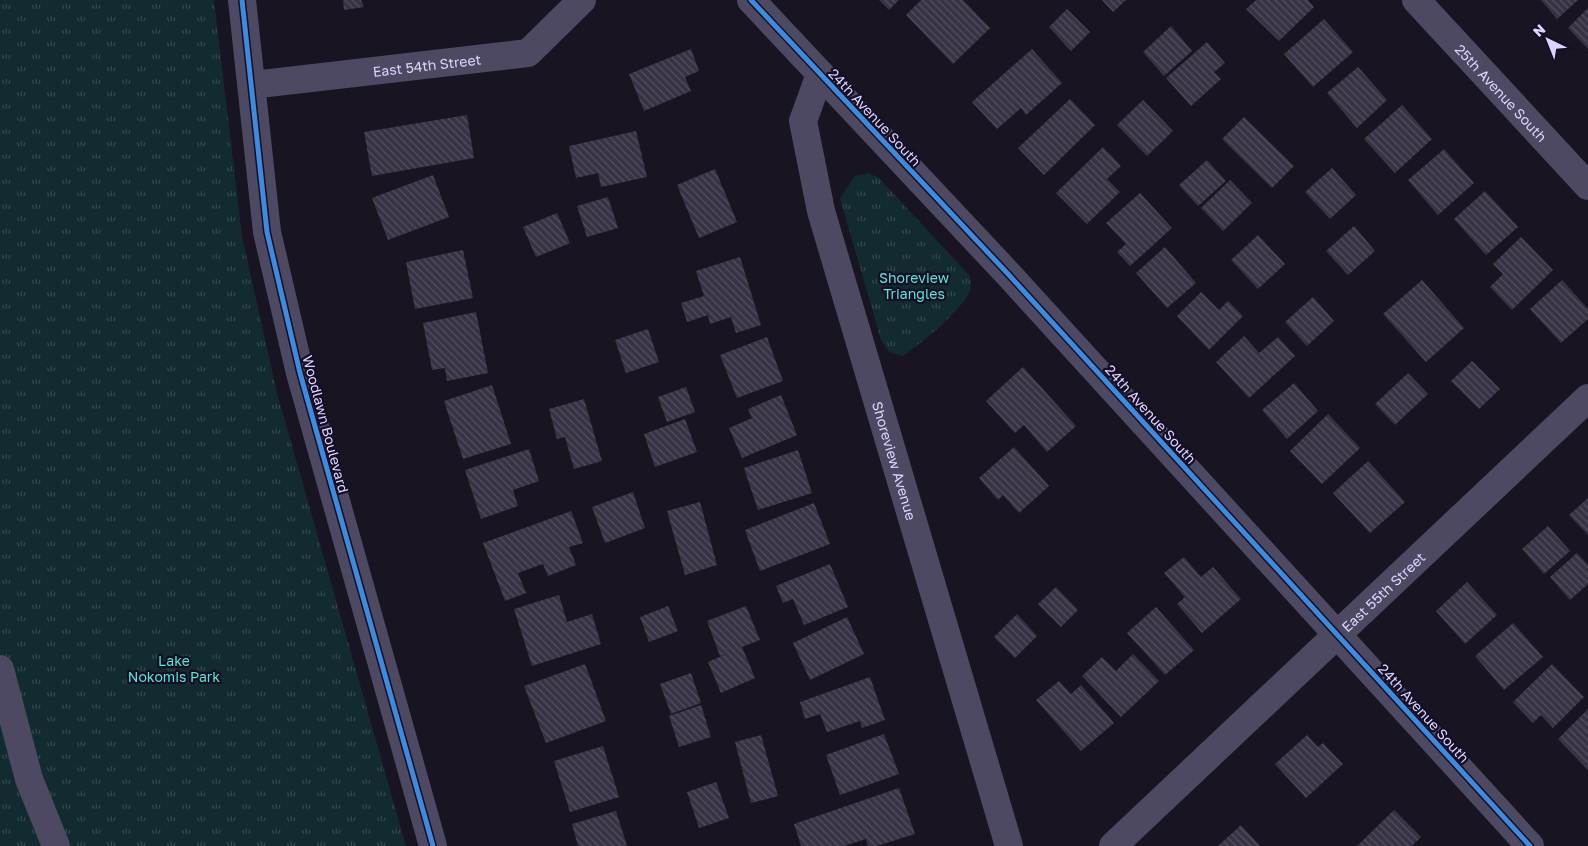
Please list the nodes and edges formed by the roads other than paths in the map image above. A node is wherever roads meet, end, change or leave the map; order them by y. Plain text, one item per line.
1 (242, 0) edge
2 (582, 0) edge
3 (751, 0) edge
4 (1416, 0) edge
5 (820, 74) junction
6 (252, 85) junction
7 (1588, 186) edge
8 (1588, 398) edge
9 (1337, 634) junction
10 (0, 669) edge
11 (56, 846) edge
12 (434, 846) edge
13 (1008, 846) edge
14 (1112, 846) edge
15 (1530, 846) edge

1 - 6 street, Woodlawn Boulevard
2 - 6 street, East 54th Street
3 - 5 street, 24th Avenue South
4 - 7 street, 25th Avenue South
5 - 9 street, 24th Avenue South
5 - 13 street, Shoreview Avenue
6 - 12 street, Woodlawn Boulevard
8 - 9 street, East 55th Street
9 - 14 street, East 55th Street
9 - 15 street, 24th Avenue South
10 - 11 street

